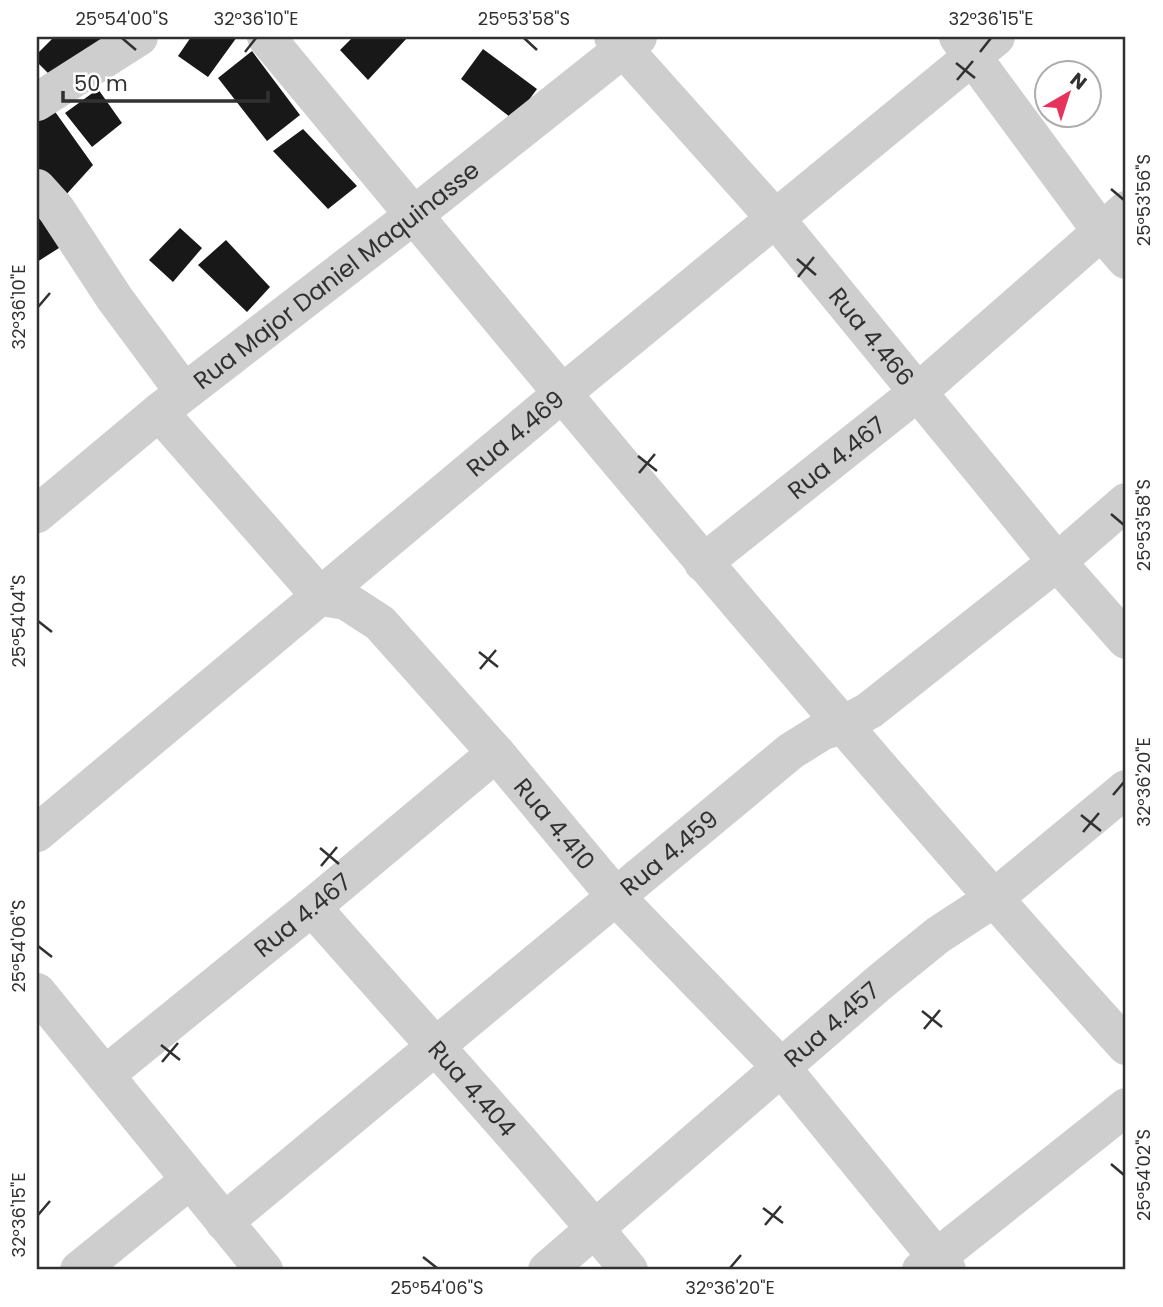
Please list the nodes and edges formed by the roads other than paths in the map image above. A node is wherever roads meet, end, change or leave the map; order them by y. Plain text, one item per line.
1 (139, 37) edge
2 (266, 37) edge
3 (625, 41) edge
4 (975, 43) edge
5 (37, 102) edge
6 (37, 188) edge
7 (414, 215) junction
8 (775, 218) junction
9 (1113, 220) edge
10 (1126, 260) edge
11 (918, 392) junction
12 (564, 393) junction
13 (171, 402) junction
14 (1126, 502) edge
15 (37, 514) edge
16 (1057, 562) junction
17 (703, 563) junction
18 (321, 597) junction
19 (1126, 640) edge
20 (843, 725) junction
21 (496, 753) junction
22 (1126, 789) edge
23 (37, 833) edge
24 (617, 898) junction
25 (993, 899) junction
26 (312, 907) junction
27 (37, 992) edge
28 (1126, 1046) edge
29 (435, 1047) junction
30 (781, 1068) junction
31 (105, 1075) junction
32 (1126, 1107) edge
33 (190, 1180) junction
34 (224, 1222) junction
35 (595, 1229) junction
36 (935, 1266) edge
37 (79, 1270) edge
38 (264, 1270) edge
39 (547, 1270) edge
40 (629, 1270) edge

1 - 5 street
2 - 7 street
3 - 7 street, Rua Major Daniel Maquinasse
3 - 8 street, Rua 4.466
4 - 8 street, Rua 4.469
4 - 9 street
6 - 13 street
7 - 12 street
7 - 13 street, Rua Major Daniel Maquinasse
8 - 11 street, Rua 4.466
8 - 12 street, Rua 4.469
9 - 10 street
9 - 11 street, Rua 4.467
11 - 16 street, Rua 4.466
11 - 17 street, Rua 4.467
12 - 17 street
12 - 18 street, Rua 4.469
13 - 15 street, Rua Major Daniel Maquinasse
13 - 18 street
14 - 16 street, Rua 4.459
16 - 19 street, Rua 4.466
16 - 20 street, Rua 4.459
17 - 20 street
18 - 21 street, Rua 4.410
18 - 23 street, Rua 4.469
20 - 24 street, Rua 4.459
20 - 25 street
21 - 24 street, Rua 4.410
21 - 26 street, Rua 4.467
22 - 25 street, Rua 4.457
24 - 29 street, Rua 4.459
24 - 30 street, Rua 4.410
25 - 28 street
25 - 30 street, Rua 4.457
26 - 29 street, Rua 4.404
26 - 31 street, Rua 4.467
27 - 31 street
29 - 34 street, Rua 4.459
29 - 35 street, Rua 4.404
30 - 35 street, Rua 4.457
30 - 36 street, Rua 4.410
31 - 33 street
32 - 36 street
33 - 34 street
33 - 37 street
34 - 38 street
35 - 39 street, Rua 4.457
35 - 40 street, Rua 4.404

